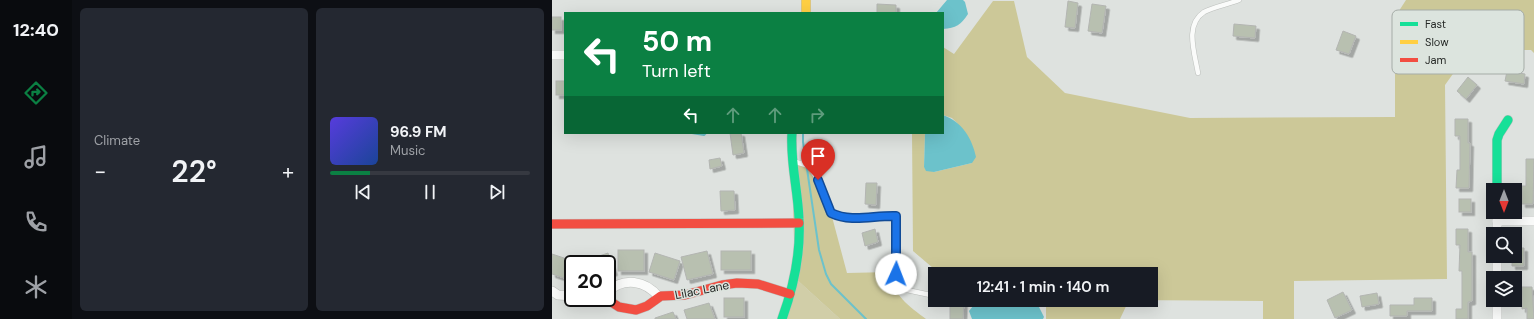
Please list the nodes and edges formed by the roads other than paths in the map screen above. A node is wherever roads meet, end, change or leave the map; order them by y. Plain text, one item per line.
1 (806, 0) edge
2 (1239, 0) edge
3 (806, 12) edge
4 (552, 55) edge
5 (564, 55) edge
6 (1198, 73) dead end
7 (1508, 120) dead end
8 (792, 134) edge
9 (792, 160) junction
10 (1497, 183) edge
11 (1519, 219) edge
12 (1534, 221) edge
13 (799, 223) junction
14 (552, 224) edge
15 (616, 285) edge
16 (790, 294) junction
17 (928, 294) edge
18 (554, 295) edge
19 (564, 296) edge
20 (659, 297) junction
21 (616, 307) edge
22 (1497, 307) edge
23 (782, 319) edge
24 (1497, 319) edge

1 - 3 street
2 - 6 lane
4 - 5 street
7 - 10 street
8 - 9 street
9 - 13 street
9 - 17 lane
11 - 12 street
13 - 14 street
13 - 16 street
15 - 20 street, Lilac Lane
16 - 20 street, Lilac Lane
16 - 23 street
18 - 19 street
20 - 21 street, Lilac Lane
22 - 24 street

